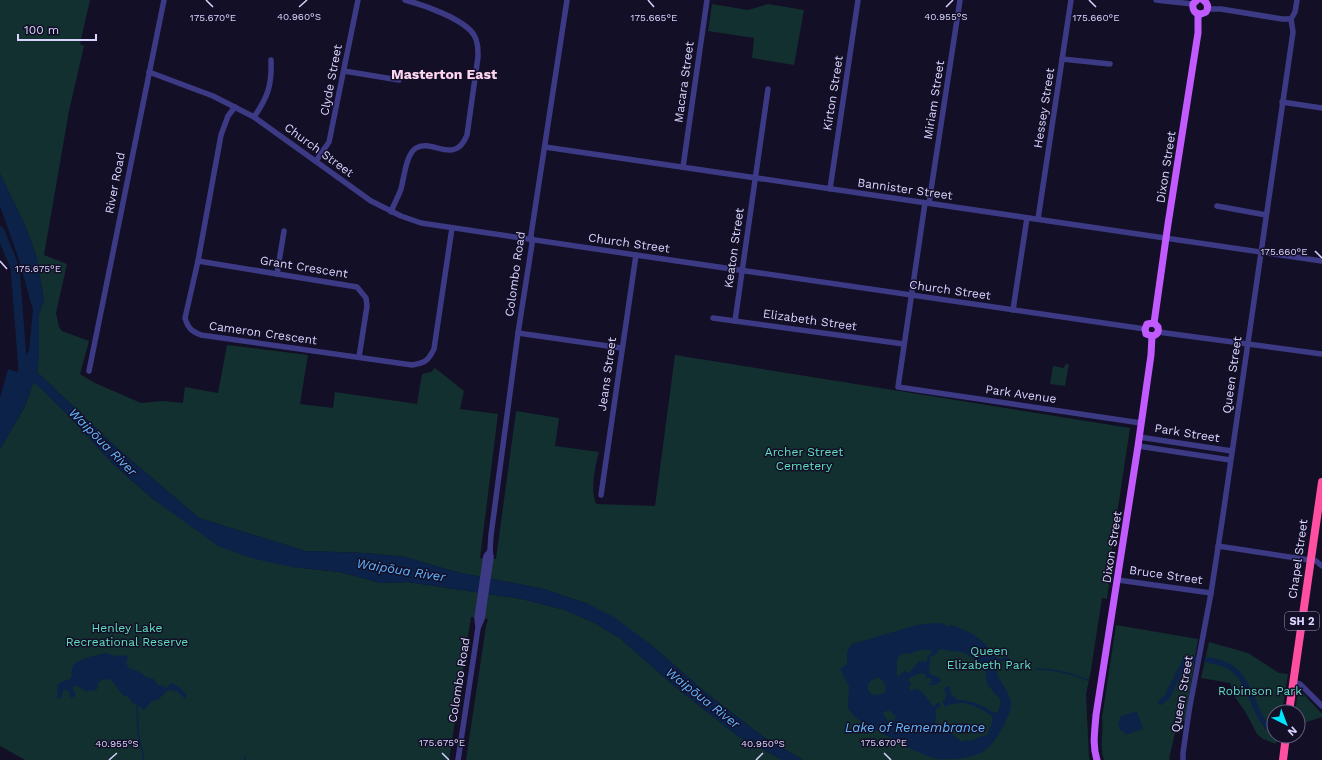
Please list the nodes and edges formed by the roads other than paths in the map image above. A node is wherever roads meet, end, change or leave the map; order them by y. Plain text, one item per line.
1 (164, 0) edge
2 (358, 0) edge
3 (405, 0) edge
4 (567, 0) edge
5 (707, 0) edge
6 (858, 0) edge
7 (960, 0) edge
8 (1071, 0) edge
9 (1156, 0) edge
10 (1203, 0) edge
11 (1297, 0) edge
12 (1195, 2) edge
13 (1207, 9) junction
14 (1198, 14) junction
15 (1291, 19) junction
16 (1062, 59) junction
17 (271, 60) dead end
18 (1110, 64) dead end
19 (344, 71) junction
20 (149, 72) junction
21 (399, 80) dead end
22 (768, 88) dead end
23 (1282, 102) junction
24 (235, 107) junction
25 (1322, 108) edge
26 (254, 118) junction
27 (545, 147) junction
28 (316, 161) junction
29 (683, 167) junction
30 (756, 178) junction
31 (830, 189) junction
32 (927, 203) junction
33 (1217, 206) dead end
34 (391, 212) junction
35 (1266, 214) junction
36 (1027, 218) junction
37 (1038, 220) junction
38 (452, 228) junction
39 (284, 231) dead end
40 (1166, 238) junction
41 (532, 240) junction
42 (1261, 252) junction
43 (636, 255) junction
44 (198, 261) junction
45 (1322, 261) edge
46 (742, 271) junction
47 (277, 274) junction
48 (911, 296) junction
49 (1013, 310) junction
50 (713, 318) dead end
51 (735, 321) junction
52 (1154, 323) junction
53 (1145, 329) junction
54 (1158, 332) junction
55 (518, 333) junction
56 (1152, 336) junction
57 (904, 344) junction
58 (1247, 344) junction
59 (622, 348) junction
60 (1322, 354) edge
61 (359, 357) junction
62 (89, 371) dead end
63 (898, 387) joint
64 (1141, 423) junction
65 (1139, 437) junction
66 (1138, 446) junction
67 (1232, 451) junction
68 (1230, 460) junction
69 (1322, 482) edge
70 (600, 495) dead end
71 (1218, 546) junction
72 (1310, 561) junction
73 (1322, 566) edge
74 (1118, 580) junction
75 (1211, 593) junction
76 (1294, 682) junction
77 (1291, 704) edge
78 (1322, 706) edge
79 (1285, 744) edge
80 (1183, 753) junction
81 (458, 760) edge
82 (1097, 760) edge
83 (1179, 760) edge
84 (1183, 760) edge
85 (1283, 760) edge

1 - 20 street, River Road
2 - 19 street, Clyde Street
3 - 34 street
4 - 27 street, Colombo Road
5 - 29 street, Macara Street
6 - 31 street, Kirton Street
7 - 32 street, Miriam Street
8 - 16 street, Hessey Street
9 - 12 street
10 - 13 main road
11 - 15 street, Queen Street
12 - 14 main road
13 - 14 main road
13 - 15 street
14 - 40 main road, Dixon Street
15 - 23 street, Queen Street
16 - 18 street
16 - 37 street, Hessey Street
17 - 26 street
19 - 21 street
19 - 28 street, Clyde Street
20 - 24 street, Church Street
20 - 62 street, River Road
22 - 30 street, Keaton Street
23 - 25 street
23 - 35 street, Queen Street
24 - 26 street, Church Street
24 - 44 street, Cameron Crescent
26 - 28 street, Church Street
27 - 29 street, Bannister Street
27 - 41 street, Colombo Road
28 - 34 street, Church Street
29 - 30 street, Bannister Street
30 - 31 street, Bannister Street
30 - 46 street, Keaton Street
31 - 32 street, Bannister Street
32 - 36 street, Bannister Street
32 - 48 street, Miriam Street
33 - 35 street
34 - 38 street, Church Street
35 - 42 street, Queen Street
36 - 37 street, Bannister Street
36 - 49 street
37 - 40 street, Bannister Street
38 - 41 street, Church Street
38 - 61 street, Cameron Crescent
39 - 47 street
40 - 42 street, Bannister Street
40 - 52 main road, Dixon Street
41 - 43 street, Church Street
41 - 55 street, Colombo Road
42 - 45 street, Bannister Street
42 - 58 street, Queen Street
43 - 46 street, Church Street
43 - 59 street, Jeans Street
44 - 47 street, Grant Crescent
44 - 61 street, Cameron Crescent
46 - 48 street, Church Street
46 - 51 street, Keaton Street
47 - 61 street, Grant Crescent
48 - 49 street, Church Street
48 - 57 street, Miriam Street
49 - 53 street, Church Street
50 - 51 street, Elizabeth Street
51 - 57 street, Elizabeth Street
52 - 53 main road
52 - 54 main road
53 - 56 main road
54 - 56 main road
54 - 58 street
55 - 59 street
55 - 81 street, Colombo Road
56 - 64 main road, Dixon Street
57 - 63 street, Miriam Street
58 - 60 street
58 - 67 street, Queen Street
59 - 70 street, Jeans Street
63 - 64 street, Park Avenue
64 - 65 main road, Dixon Street
65 - 66 main road, Dixon Street
65 - 67 street, Park Street
66 - 68 street, Park Street
66 - 74 main road, Dixon Street
67 - 68 street, Queen Street
68 - 71 street, Queen Street
69 - 72 highway, Chapel Street / SH 2
71 - 72 street
71 - 75 street, Queen Street
72 - 73 street
72 - 76 highway, Chapel Street / SH 2
74 - 75 street, Bruce Street
74 - 82 main road, Dixon Street
75 - 80 street, Queen Street
76 - 77 highway, Chapel Street / SH 2
76 - 78 street
79 - 85 highway
80 - 83 street, Queen Street
80 - 84 street, Queen Street

